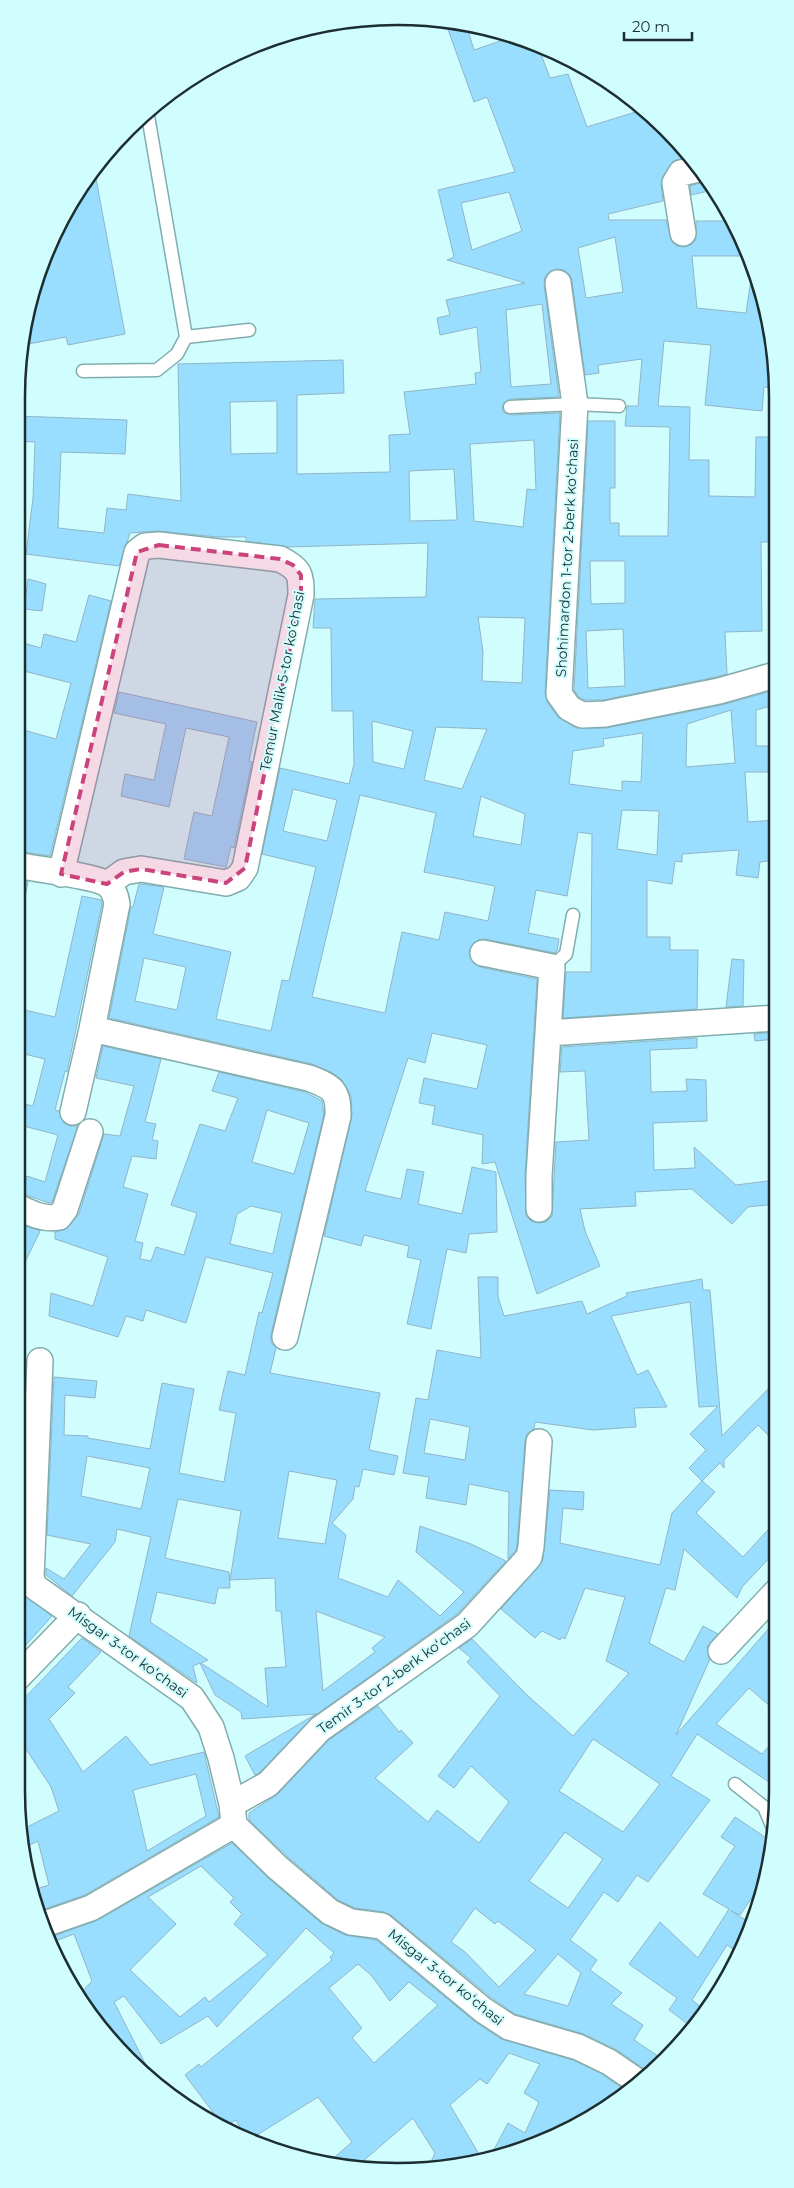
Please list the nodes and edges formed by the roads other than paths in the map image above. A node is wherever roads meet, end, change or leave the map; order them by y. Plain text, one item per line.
1 (149, 120) edge
2 (692, 171) edge
3 (683, 234) dead end
4 (558, 284) dead end
5 (249, 330) dead end
6 (186, 337) junction
7 (83, 372) dead end
8 (575, 404) junction
9 (620, 406) dead end
10 (510, 407) dead end
11 (769, 677) edge
12 (25, 867) edge
13 (61, 874) junction
14 (107, 884) junction
15 (573, 915) dead end
16 (482, 953) dead end
17 (552, 967) junction
18 (769, 1018) edge
19 (92, 1029) junction
20 (548, 1033) junction
21 (72, 1112) dead end
22 (90, 1132) dead end
23 (539, 1209) dead end
24 (25, 1210) edge
25 (285, 1337) dead end
26 (40, 1361) dead end
27 (539, 1442) dead end
28 (25, 1563) edge
29 (25, 1577) edge
30 (769, 1599) edge
31 (78, 1615) junction
32 (721, 1651) dead end
33 (25, 1671) edge
34 (735, 1784) dead end
35 (233, 1815) junction
36 (768, 1816) edge
37 (49, 1923) edge
38 (633, 2078) edge

1 - 6 lane
2 - 3 street
4 - 8 street, Shohimardon 1-tor 2-berk koʻchasi
5 - 6 lane
6 - 7 lane
8 - 9 lane
8 - 10 lane
8 - 11 street, Shohimardon 1-tor 2-berk koʻchasi
12 - 13 street
13 - 14 street
13 - 14 street, Temur Malik 5-tor koʻchasi
14 - 19 street
15 - 17 lane
16 - 17 street
17 - 20 street
18 - 20 street
19 - 21 street
19 - 25 street
20 - 23 street
22 - 24 street
26 - 28 street, Misgar 3-tor koʻchasi
27 - 35 street, Temir 3-tor 2-berk koʻchasi
29 - 31 street, Misgar 3-tor koʻchasi
30 - 32 street
31 - 33 street
31 - 35 street, Misgar 3-tor koʻchasi
34 - 36 lane
35 - 37 street, Temir 3-tor 2-berk koʻchasi
35 - 38 street, Misgar 3-tor koʻchasi

